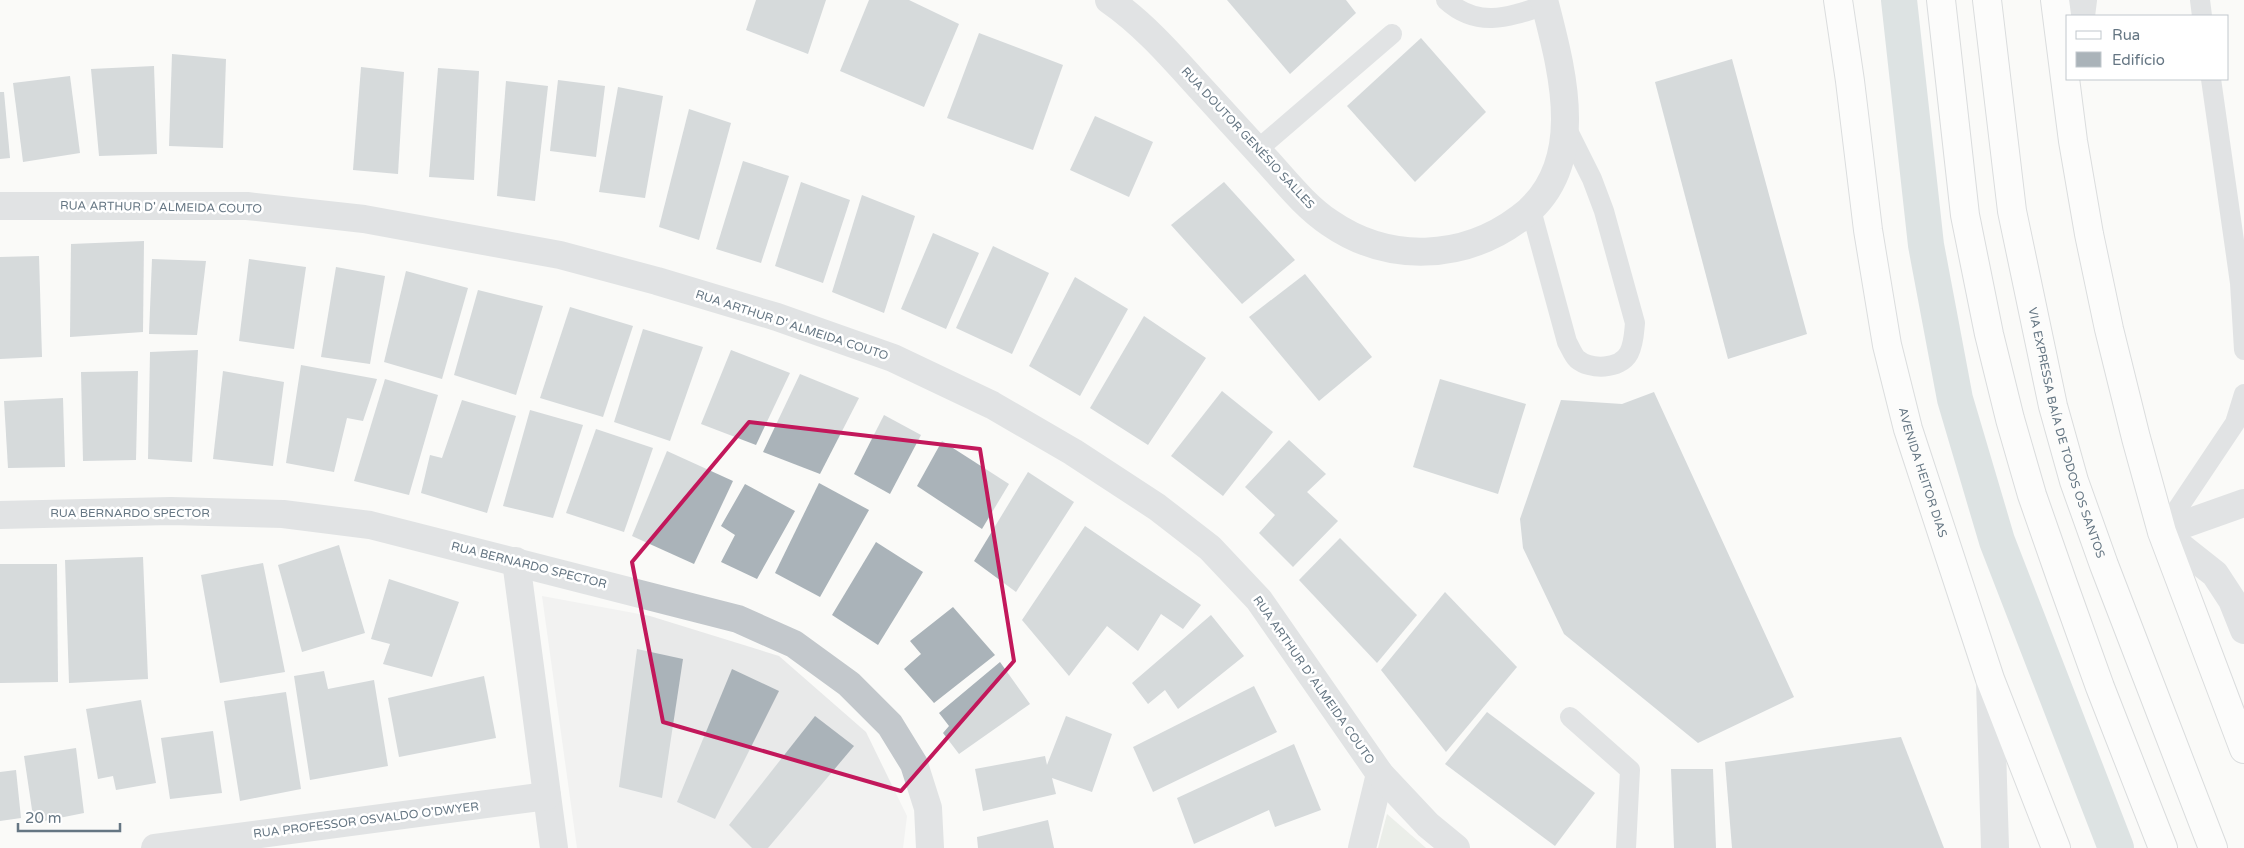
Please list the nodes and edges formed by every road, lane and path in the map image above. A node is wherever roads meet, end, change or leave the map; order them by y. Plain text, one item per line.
1 (1109, 0) edge
2 (1446, 0) edge
3 (1838, 0) edge
4 (1848, 0) edge
5 (1941, 0) edge
6 (1987, 0) edge
7 (2055, 0) edge
8 (2082, 0) edge
9 (2200, 0) edge
10 (1545, 3) edge
11 (2082, 15) edge
12 (2202, 15) edge
13 (1392, 34) dead end
14 (2077, 80) edge
15 (2211, 80) edge
16 (1850, 81) junction
17 (1566, 127) junction
18 (2073, 140) junction
19 (1257, 150) junction
20 (0, 206) edge
21 (1531, 210) junction
22 (2244, 350) edge
23 (2244, 394) edge
24 (2244, 503) edge
25 (0, 515) edge
26 (2162, 532) junction
27 (516, 561) junction
28 (2244, 630) edge
29 (1990, 679) junction
30 (1570, 717) dead end
31 (2244, 749) edge
32 (1380, 774) junction
33 (547, 796) junction
34 (155, 848) edge
35 (554, 848) edge
36 (930, 848) edge
37 (1362, 848) edge
38 (1456, 848) edge
39 (1626, 848) edge
40 (1995, 848) edge
41 (2056, 848) edge
42 (2163, 848) edge
43 (2213, 848) edge

1 - 19 street, RUA DOUTOR GENÉSIO SALLES
2 - 10 lane
3 - 16 main road, AVENIDA HEITOR DIAS
4 - 16 main road, AVENIDA HEITOR DIAS
5 - 42 main road
6 - 43 main road, VIA EXPRESSA BAÍA DE TODOS OS SANTOS
7 - 18 main road
8 - 11 street
9 - 12 lane
10 - 17 street, RUA DOUTOR GENÉSIO SALLES
13 - 19 lane
14 - 18 street
15 - 22 lane
16 - 29 main road, AVENIDA HEITOR DIAS
17 - 21 street, RUA DOUTOR GENÉSIO SALLES
17 - 21 lane
18 - 26 main road
19 - 21 street, RUA DOUTOR GENÉSIO SALLES
20 - 32 street, RUA ARTHUR D' ALMEIDA COUTO
23 - 26 lane
24 - 26 street
25 - 27 street, RUA BERNARDO SPECTOR
26 - 28 street
26 - 31 main road
27 - 33 street
27 - 36 street, RUA BERNARDO SPECTOR
29 - 40 street
29 - 41 main road, AVENIDA HEITOR DIAS
30 - 39 lane
32 - 37 street
32 - 38 street, RUA ARTHUR D' ALMEIDA COUTO
33 - 34 street, RUA PROFESSOR OSVALDO O'DWYER
33 - 35 street

